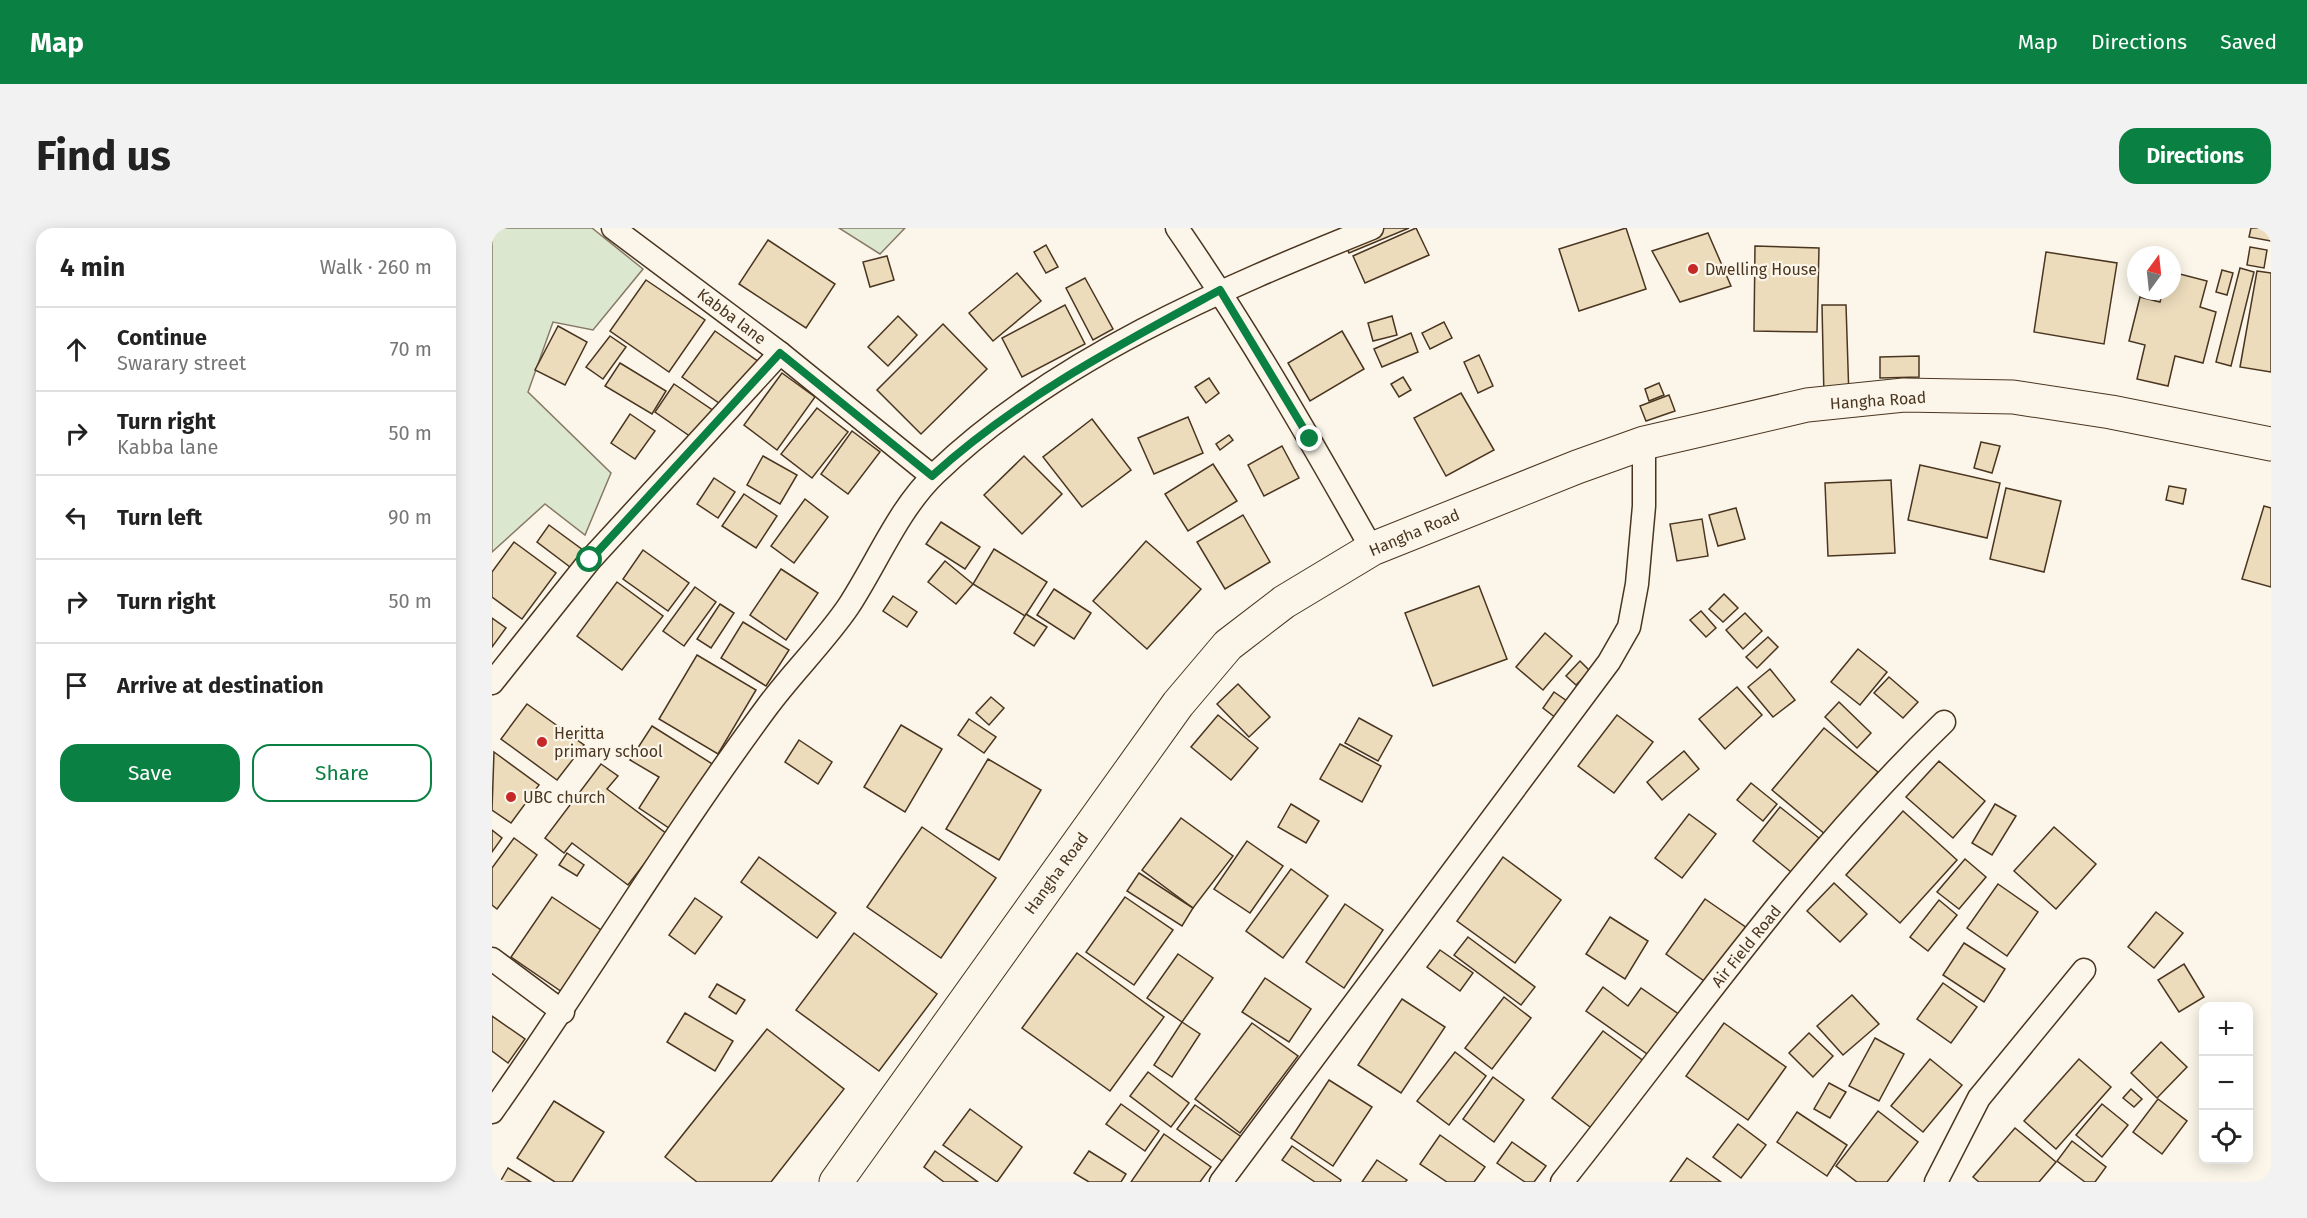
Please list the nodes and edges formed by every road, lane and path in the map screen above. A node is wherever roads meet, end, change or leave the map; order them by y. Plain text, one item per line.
1 (613, 228) edge
2 (1177, 228) edge
3 (1372, 228) edge
4 (1220, 290) junction
5 (780, 353) junction
6 (1644, 443) junction
7 (2271, 444) edge
8 (932, 476) junction
9 (1372, 549) junction
10 (492, 683) edge
11 (1944, 722) dead end
12 (492, 959) edge
13 (2084, 970) dead end
14 (563, 1012) junction
15 (492, 1112) edge
16 (836, 1182) edge
17 (1221, 1182) edge
18 (1562, 1182) edge
19 (1936, 1182) edge

1 - 5 street, Kabba lane
2 - 4 street
3 - 4 street
4 - 8 street
4 - 9 street
5 - 8 street, Kabba lane
5 - 10 street
6 - 7 highway, Hangha Road
6 - 9 highway, Hangha Road
6 - 17 street
8 - 14 street
9 - 16 highway, Hangha Road
11 - 18 street, Air Field Road
12 - 14 street
13 - 19 street
14 - 15 street

